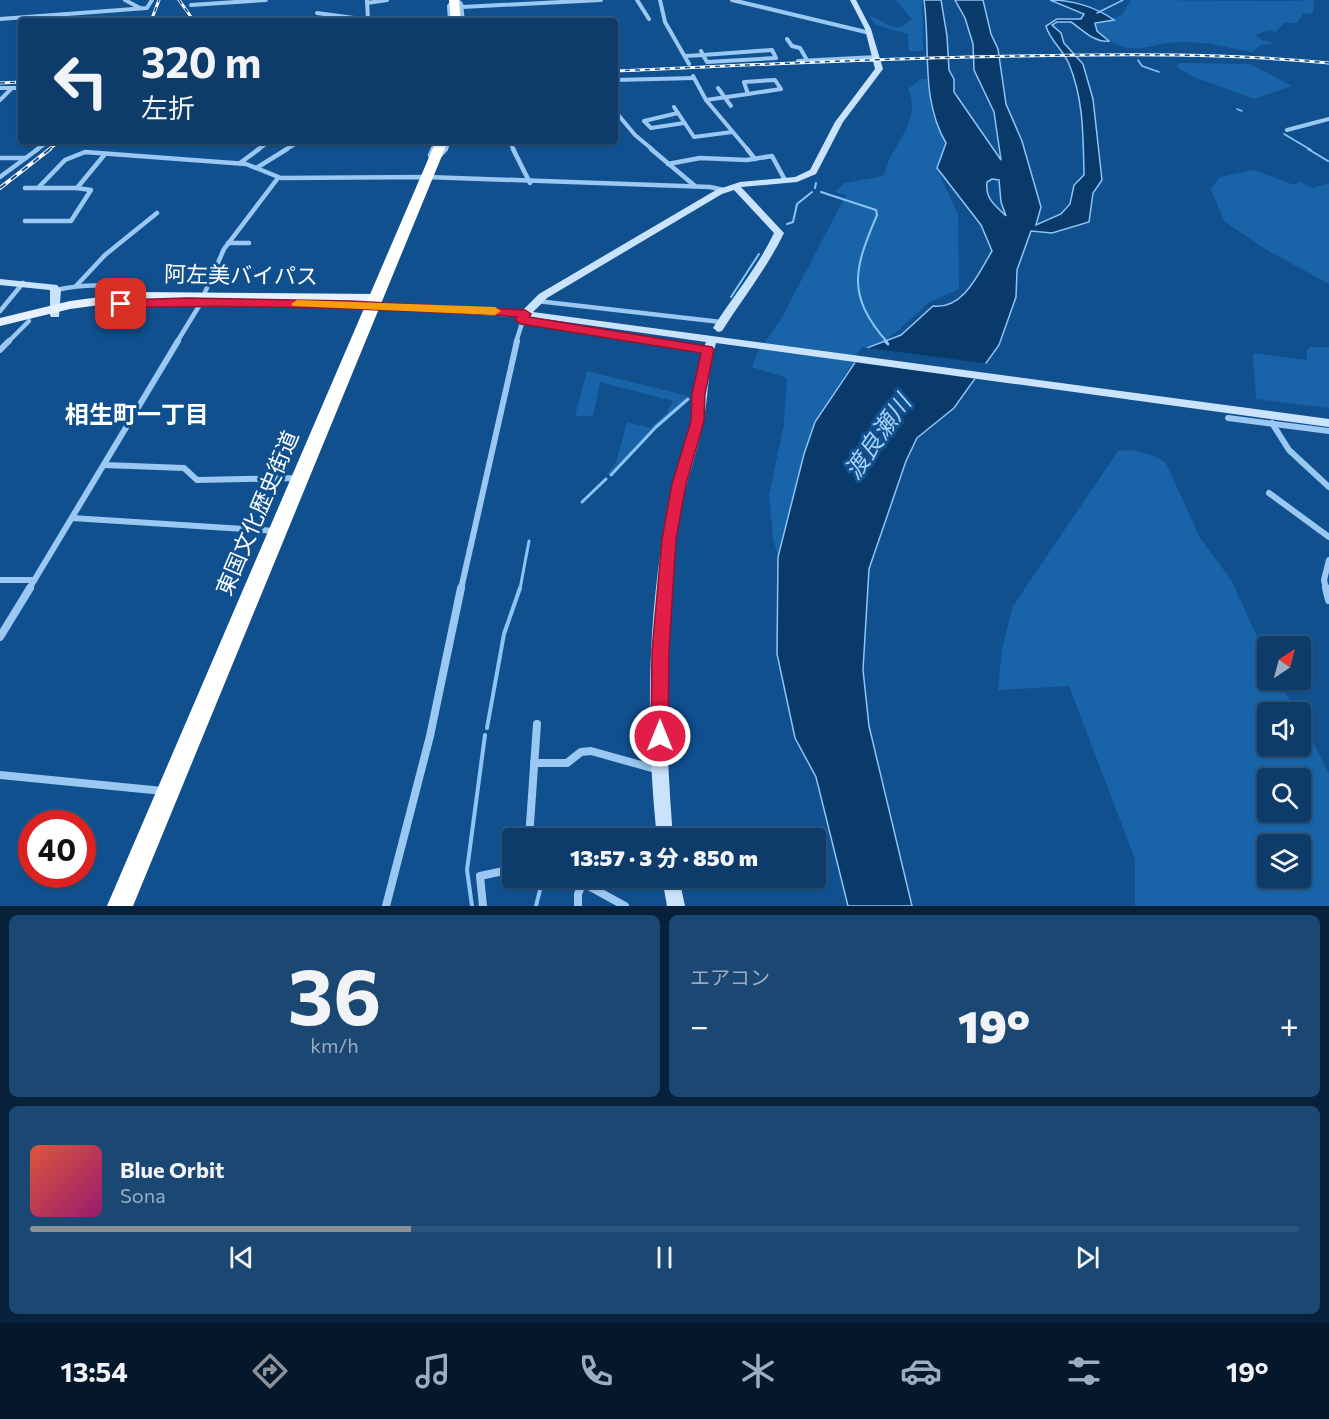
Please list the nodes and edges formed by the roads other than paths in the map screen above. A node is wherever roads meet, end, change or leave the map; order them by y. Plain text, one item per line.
1 (125, 0) edge
2 (152, 0) edge
3 (266, 0) edge
4 (387, 0) edge
5 (601, 0) edge
6 (637, 0) edge
7 (660, 0) edge
8 (732, 0) edge
9 (853, 0) edge
10 (367, 2) edge
11 (457, 2) edge
12 (191, 5) dead end
13 (140, 8) junction
14 (317, 12) dead end
15 (354, 18) edge
16 (366, 18) edge
17 (453, 18) edge
18 (462, 18) edge
19 (0, 19) edge
20 (649, 19) dead end
21 (870, 33) junction
22 (786, 39) dead end
23 (702, 53) junction
24 (685, 56) junction
25 (877, 57) junction
26 (807, 60) junction
27 (798, 61) dead end
28 (689, 64) dead end
29 (618, 80) edge
30 (0, 88) edge
31 (12, 88) junction
32 (18, 88) edge
33 (718, 88) dead end
34 (748, 94) junction
35 (724, 97) junction
36 (0, 100) edge
37 (706, 100) junction
38 (731, 106) dead end
39 (674, 107) dead end
40 (678, 113) junction
41 (618, 115) edge
42 (1329, 119) edge
43 (684, 123) junction
44 (1287, 130) dead end
45 (732, 132) junction
46 (45, 144) edge
47 (266, 144) edge
48 (295, 144) edge
49 (435, 144) edge
50 (441, 144) edge
51 (448, 144) edge
52 (510, 144) edge
53 (105, 154) junction
54 (0, 158) edge
55 (27, 158) junction
56 (755, 159) junction
57 (239, 164) junction
58 (669, 164) junction
59 (258, 167) junction
60 (430, 170) junction
61 (0, 177) edge
62 (278, 178) junction
63 (785, 180) junction
64 (530, 183) junction
65 (695, 186) junction
66 (735, 186) junction
67 (25, 188) dead end
68 (38, 188) junction
69 (77, 188) junction
70 (724, 190) junction
71 (157, 213) dead end
72 (25, 221) dead end
73 (228, 243) junction
74 (249, 243) dead end
75 (0, 282) edge
76 (23, 283) junction
77 (76, 286) junction
78 (56, 290) junction
79 (133, 292) junction
80 (203, 298) junction
81 (375, 301) junction
82 (0, 311) edge
83 (55, 311) junction
84 (528, 311) junction
85 (29, 321) junction
86 (0, 322) edge
87 (719, 325) joint
88 (0, 328) edge
89 (709, 347) joint
90 (0, 350) edge
91 (1284, 413) junction
92 (1329, 415) edge
93 (1228, 418) dead end
94 (1272, 423) junction
95 (1329, 423) edge
96 (1329, 431) edge
97 (104, 465) junction
98 (299, 478) junction
99 (1329, 487) edge
100 (1269, 493) dead end
101 (72, 518) junction
102 (277, 531) junction
103 (1329, 537) edge
104 (1329, 560) edge
105 (0, 580) edge
106 (34, 580) junction
107 (1329, 600) edge
108 (0, 638) edge
109 (537, 724) dead end
110 (534, 764) junction
111 (660, 770) junction
112 (0, 775) edge
113 (167, 792) junction
114 (530, 828) edge
115 (664, 828) edge
116 (502, 871) edge
117 (580, 888) edge
118 (592, 888) edge
119 (673, 888) edge
120 (120, 906) edge
121 (386, 906) edge
122 (483, 906) edge
123 (578, 906) edge
124 (626, 906) edge
125 (676, 906) edge

1 - 13 street
2 - 13 street
3 - 12 street
4 - 10 street
5 - 11 street
6 - 20 street
7 - 24 street
8 - 21 street
9 - 21 street
10 - 16 street
11 - 17 highway
11 - 18 street
13 - 19 street
14 - 15 street
21 - 25 street
22 - 26 street
23 - 23 street
23 - 24 street
24 - 28 street
25 - 26 street
25 - 63 street
26 - 27 street
29 - 37 street
30 - 31 street
31 - 32 street
31 - 36 street
33 - 35 street
34 - 34 street
34 - 35 street
35 - 37 street
35 - 38 street
37 - 45 street
39 - 40 street
40 - 43 street
40 - 43 street
41 - 58 street
42 - 44 street
43 - 45 street
45 - 56 street
46 - 55 street
47 - 57 street
48 - 59 street
49 - 60 street
50 - 60 highway, 東国文化歴史街道
51 - 60 street
52 - 64 street
53 - 57 street
53 - 68 street
53 - 69 street
54 - 55 street
55 - 61 street
56 - 58 street
56 - 63 street
57 - 59 street
58 - 65 street
59 - 62 street
60 - 62 street
60 - 64 street
60 - 81 highway, 東国文化歴史街道
62 - 73 street
63 - 66 street
64 - 65 street
65 - 70 street
66 - 70 street
66 - 87 street
67 - 68 street
68 - 69 street
69 - 72 street
70 - 84 street
71 - 77 street
73 - 74 street
73 - 80 street
75 - 76 street
76 - 78 street
76 - 82 street
77 - 78 street
77 - 79 street
78 - 83 street
79 - 80 main road, 阿左美バイパス
79 - 83 main road, 阿左美バイパス
80 - 81 main road, 阿左美バイパス
80 - 83 main road, 阿左美バイパス
80 - 97 street
81 - 84 street
81 - 98 highway, 東国文化歴史街道
83 - 85 main road, 阿左美バイパス
83 - 86 main road, 阿左美バイパス
84 - 87 street
84 - 89 street
84 - 91 street
84 - 121 street
85 - 88 main road, 阿左美バイパス
85 - 90 street
89 - 111 street
91 - 92 street
91 - 95 street
93 - 94 street
94 - 96 street
94 - 99 street
97 - 98 street
97 - 101 street
98 - 102 highway, 東国文化歴史街道
100 - 103 street
101 - 102 street
101 - 106 street
102 - 113 highway, 東国文化歴史街道
104 - 107 street
105 - 106 street
106 - 108 street
109 - 110 street
110 - 111 street
110 - 114 street
111 - 115 street
112 - 113 street
113 - 120 highway, 東国文化歴史街道
116 - 122 street
117 - 123 street
118 - 124 street
119 - 125 street

